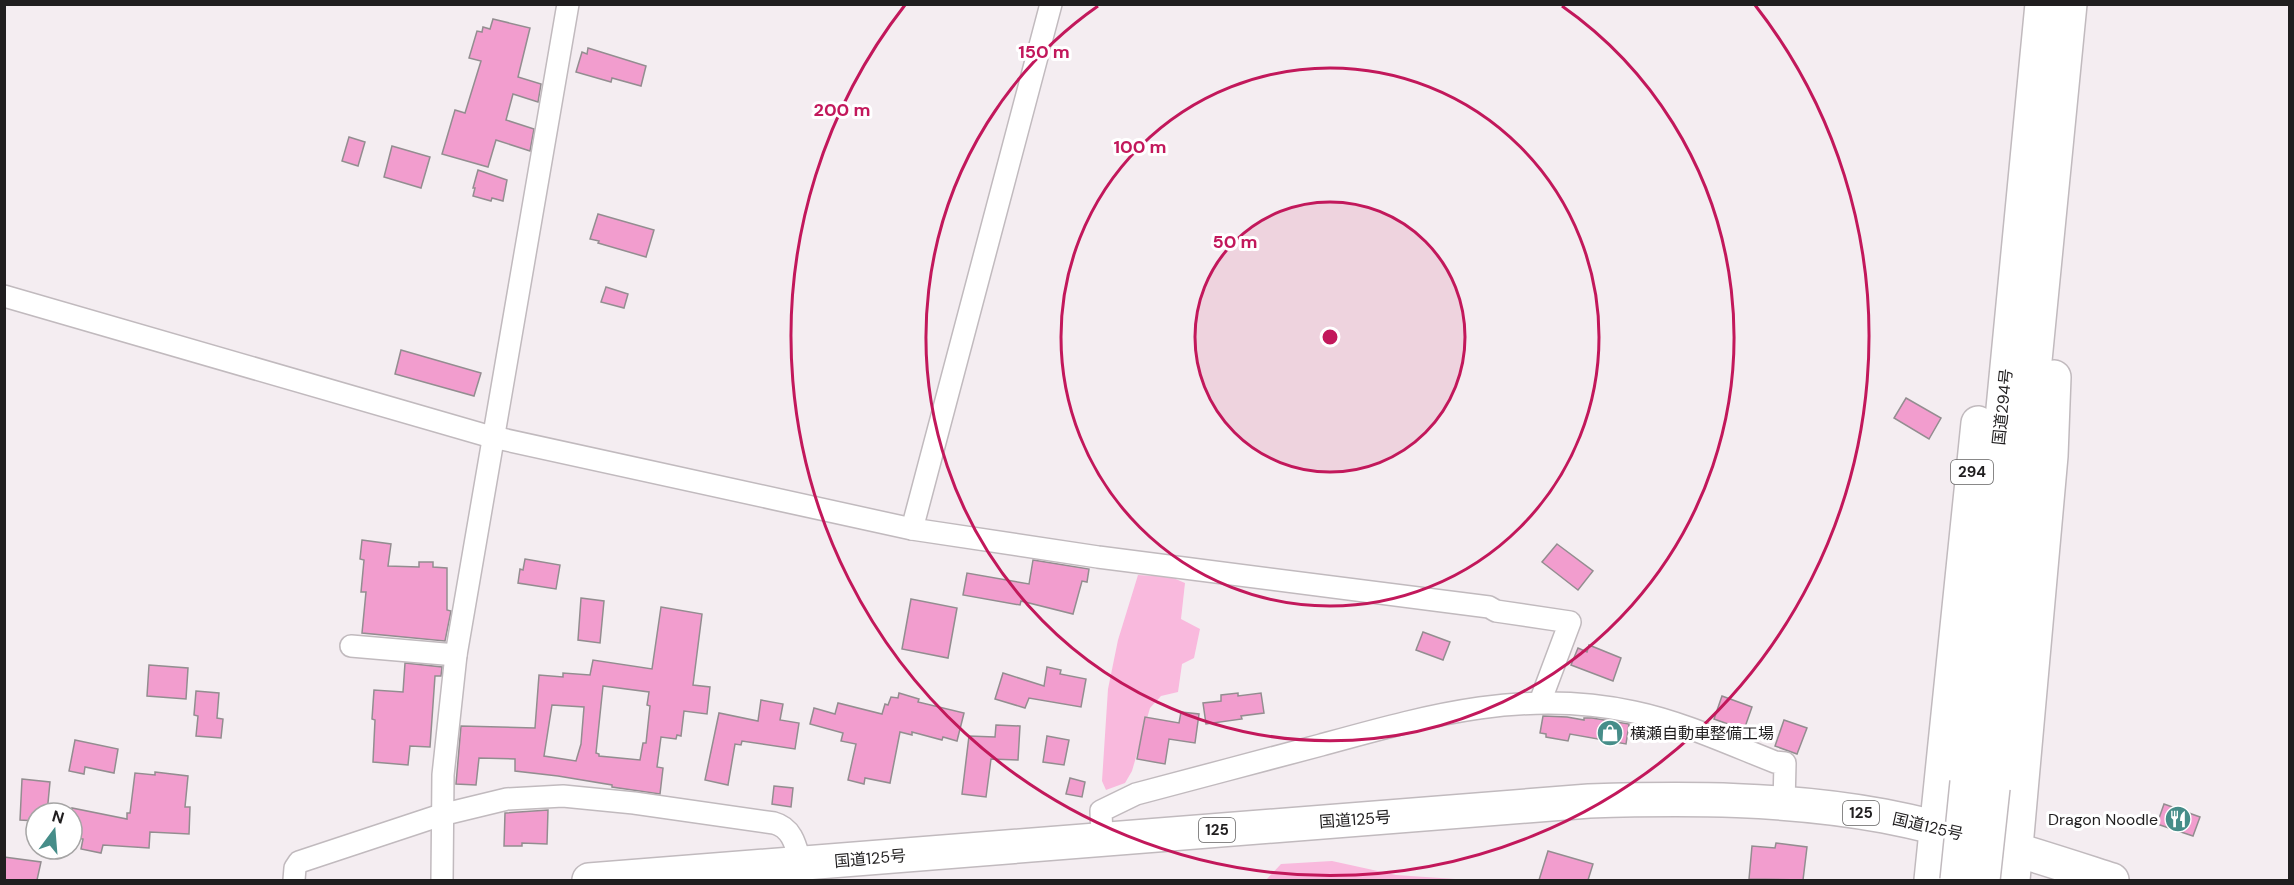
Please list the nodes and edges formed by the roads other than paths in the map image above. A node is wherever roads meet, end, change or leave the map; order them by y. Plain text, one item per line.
1 (568, 4) edge
2 (1051, 4) edge
3 (2042, 4) edge
4 (2070, 4) edge
5 (2044, 123) junction
6 (4, 296) edge
7 (493, 435) junction
8 (912, 529) junction
9 (351, 646) dead end
10 (456, 655) junction
11 (1540, 702) junction
12 (1980, 785) junction
13 (1784, 804) junction
14 (441, 815) junction
15 (1936, 827) junction
16 (1102, 839) junction
17 (801, 864) junction
18 (2014, 865) edge
19 (294, 880) edge
20 (442, 880) edge
21 (589, 880) edge
22 (1931, 880) edge
23 (1958, 880) edge
24 (1983, 880) edge
25 (2112, 880) edge

1 - 7 street
2 - 8 street
3 - 5 highway, 国道294号 / 294
4 - 5 highway, 294
5 - 12 highway, 国道294号 / 294
5 - 15 highway, 294
5 - 18 highway, 294
6 - 7 street
7 - 8 street
7 - 10 street
8 - 11 street
9 - 10 street
10 - 14 street
11 - 13 street
11 - 16 street
12 - 23 highway, 国道294号 / 294, bridge
12 - 24 highway, 国道294号 / 294, bridge
13 - 15 highway, 国道125号 / 125
13 - 16 highway, 国道125号 / 125
14 - 17 street
14 - 19 street
14 - 20 street
15 - 18 highway, 国道125号 / 125
15 - 22 highway, 294
16 - 17 highway, 国道125号 / 125
17 - 21 highway, 国道125号 / 125
18 - 25 highway, 国道125号 / 125

